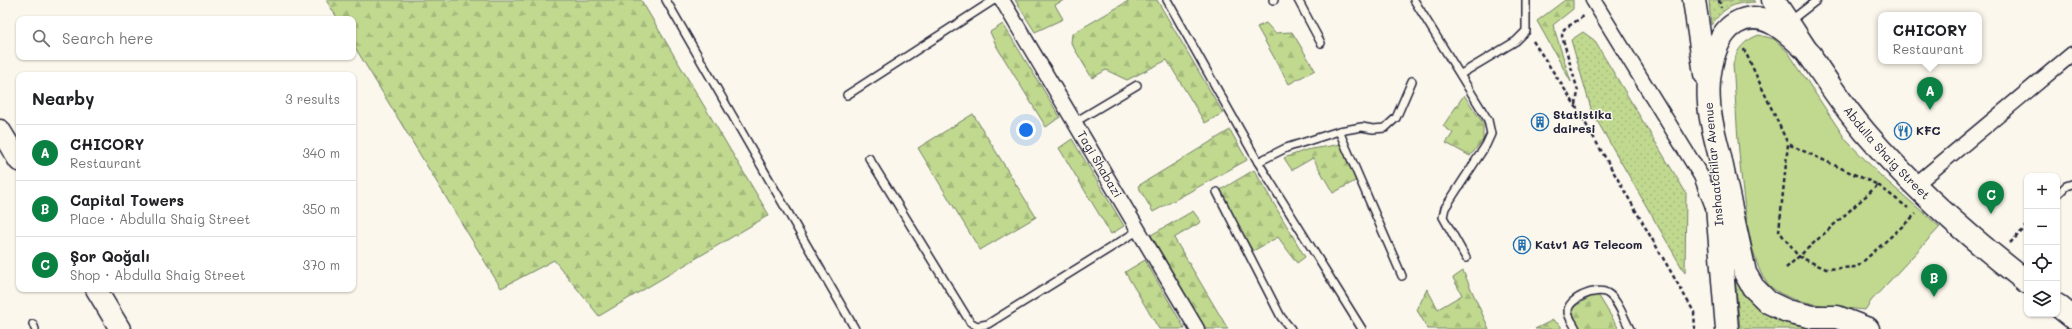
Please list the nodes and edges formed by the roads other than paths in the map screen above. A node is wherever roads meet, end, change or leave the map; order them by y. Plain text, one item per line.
1 (666, 0) edge
2 (994, 0) edge
3 (1002, 0) edge
4 (1167, 0) edge
5 (1298, 0) edge
6 (1414, 0) edge
7 (1526, 0) edge
8 (1694, 0) edge
9 (1773, 0) edge
10 (1817, 0) edge
11 (1595, 4) edge
12 (1788, 22) junction
13 (1321, 43) dead end
14 (2072, 54) edge
15 (1811, 55) junction
16 (1461, 74) junction
17 (1412, 81) dead end
18 (1137, 85) dead end
19 (847, 95) dead end
20 (1709, 103) junction
21 (1075, 122) junction
22 (0, 130) edge
23 (1340, 131) junction
24 (16, 156) edge
25 (869, 158) dead end
26 (1258, 162) junction
27 (2072, 184) edge
28 (1915, 185) junction
29 (1218, 192) dead end
30 (2060, 192) edge
31 (1719, 223) junction
32 (1140, 230) junction
33 (1466, 258) dead end
34 (1402, 276) dead end
35 (2026, 281) edge
36 (98, 292) edge
37 (2060, 307) edge
38 (2072, 317) edge
39 (120, 329) edge
40 (855, 329) edge
41 (1197, 329) edge
42 (1291, 329) edge
43 (1362, 329) edge
44 (1576, 329) edge
45 (1630, 329) edge
46 (1727, 329) edge
47 (1868, 329) edge

1 - 40 lane
2 - 19 lane
3 - 21 street, Tagi Shabazi
4 - 26 lane
5 - 13 lane
6 - 16 lane
7 - 16 lane
8 - 20 main road, Inshaatchilar Avenue
9 - 12 main road, Abdulla Shaig Street
10 - 12 lane
11 - 31 street
12 - 15 main road, Abdulla Shaig Street
14 - 28 street
15 - 20 main road
15 - 28 main road, Abdulla Shaig Street
16 - 33 lane
17 - 23 lane
18 - 21 lane
20 - 31 main road, Inshaatchilar Avenue
20 - 47 main road
21 - 32 street, Tagi Shabazi
22 - 24 main road
23 - 26 lane
23 - 34 lane
25 - 32 lane
26 - 43 lane
27 - 30 lane
28 - 35 main road, Abdulla Shaig Street
29 - 42 lane
31 - 46 main road, Inshaatchilar Avenue
32 - 41 street, Tagi Shabazi
36 - 39 main road
37 - 38 main road
44 - 45 lane

